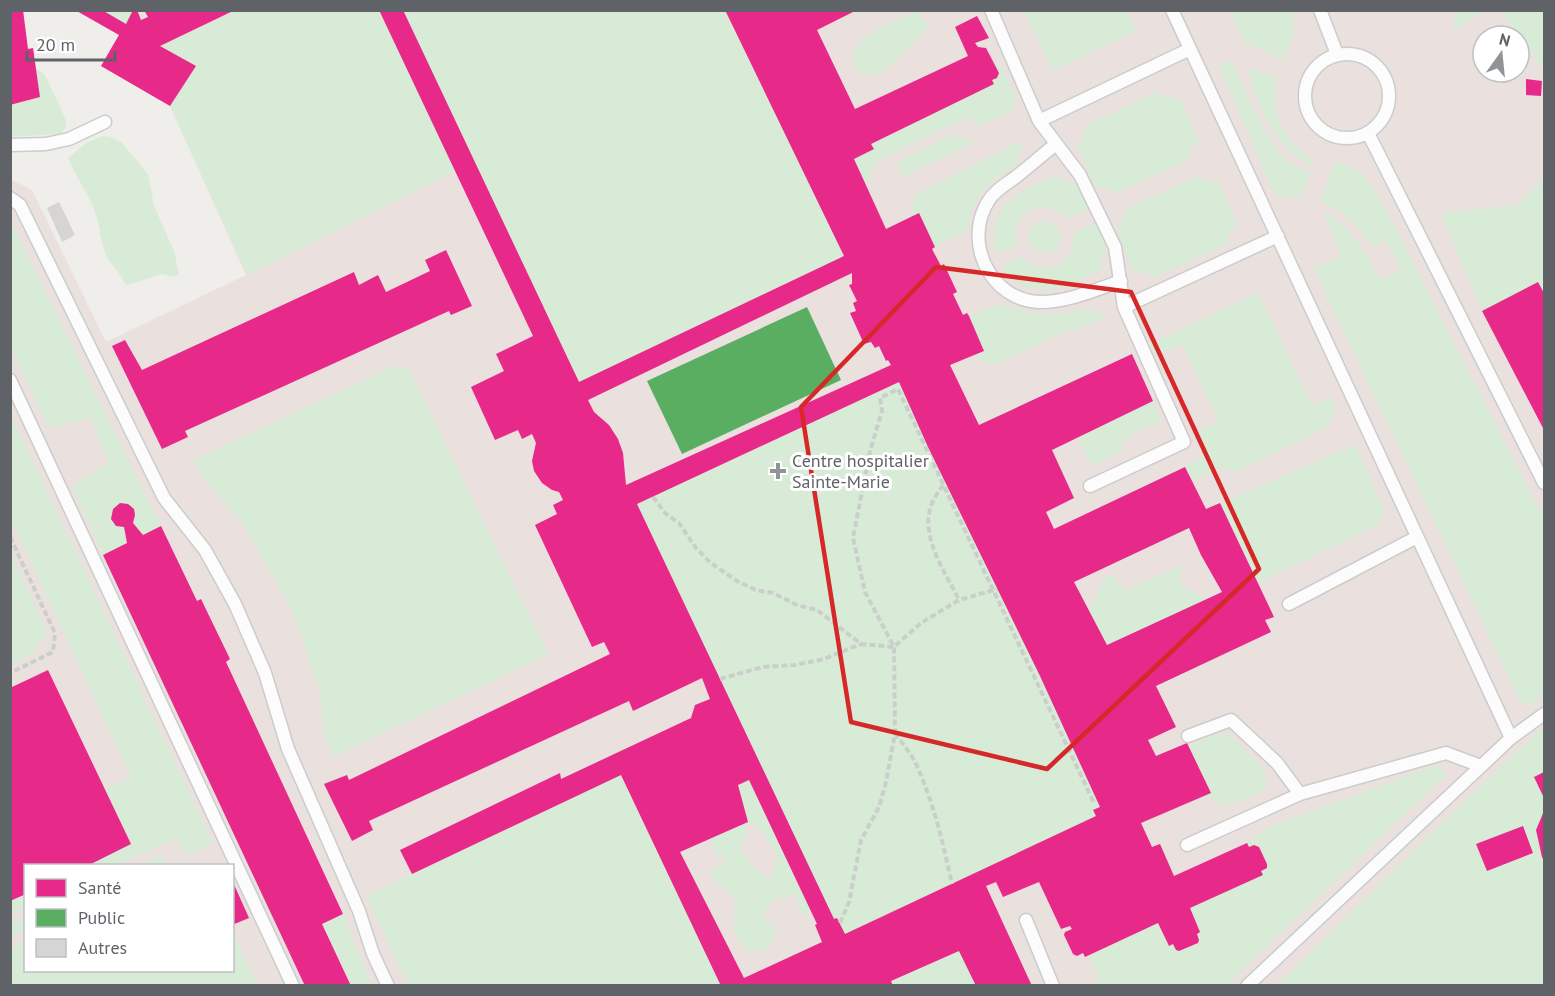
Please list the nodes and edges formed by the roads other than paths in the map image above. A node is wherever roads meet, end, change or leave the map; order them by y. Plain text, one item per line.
1 (991, 10) edge
2 (1172, 10) edge
3 (1320, 10) edge
4 (1190, 49) junction
5 (1337, 54) junction
6 (1039, 121) junction
7 (105, 122) dead end
8 (1368, 133) junction
9 (1056, 144) junction
10 (10, 145) edge
11 (10, 198) edge
12 (1278, 236) junction
13 (1121, 281) junction
14 (1124, 307) junction
15 (10, 380) edge
16 (1545, 483) edge
17 (1090, 486) dead end
18 (1417, 537) junction
19 (1289, 604) dead end
20 (1545, 714) edge
21 (1188, 736) dead end
22 (1510, 738) junction
23 (1481, 765) junction
24 (1300, 794) junction
25 (1187, 845) dead end
26 (1026, 920) dead end
27 (293, 986) edge
28 (388, 986) edge
29 (1053, 986) edge
30 (1247, 986) edge

1 - 6 lane
2 - 4 lane
3 - 5 lane
4 - 6 lane
4 - 12 lane
5 - 8 lane
5 - 8 lane
6 - 9 lane
7 - 10 lane
8 - 16 lane
9 - 13 lane
9 - 13 lane
11 - 28 lane
12 - 14 lane
12 - 18 lane
13 - 14 lane
14 - 17 lane
15 - 27 lane
18 - 19 lane
18 - 22 lane
20 - 22 lane
21 - 24 lane
22 - 23 lane
23 - 24 lane
23 - 30 lane
24 - 25 lane
26 - 29 lane

